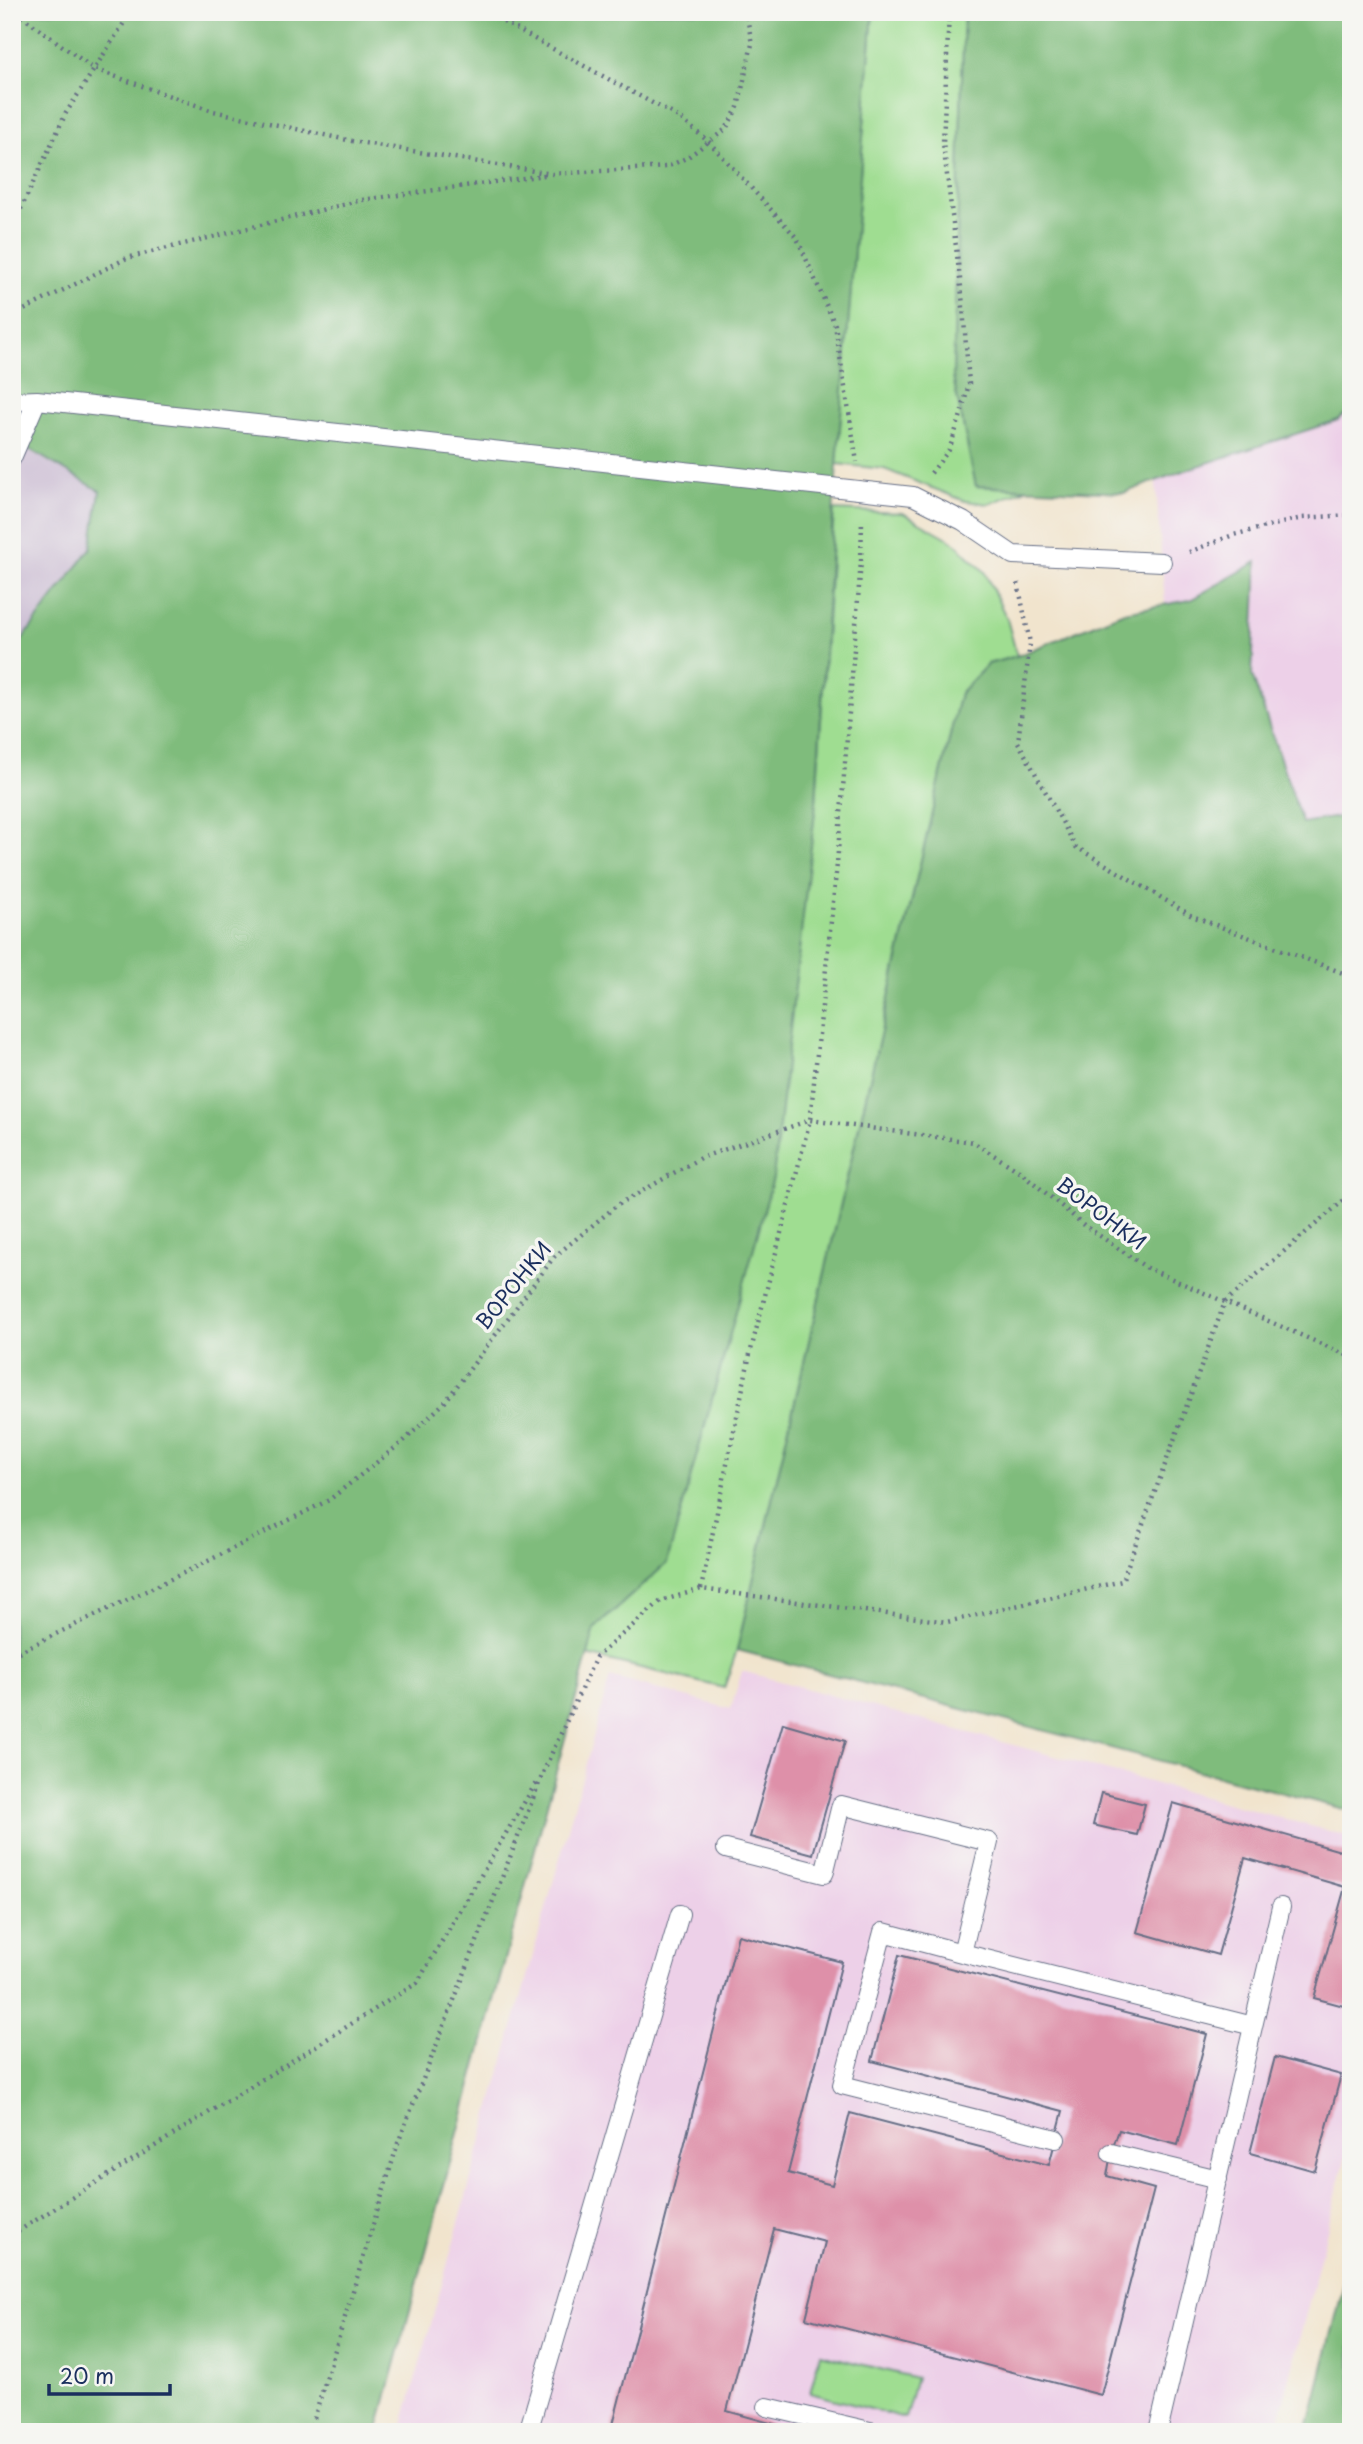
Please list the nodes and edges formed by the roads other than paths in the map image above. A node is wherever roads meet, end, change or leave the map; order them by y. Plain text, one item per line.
1 (37, 400) junction
2 (12, 401) edge
3 (12, 458) edge
4 (1162, 562) road end
5 (726, 1849) dead end
6 (1281, 1907) dead end
7 (680, 1914) dead end
8 (962, 1953) junction
9 (1253, 2026) junction
10 (1056, 2139) dead end
11 (1111, 2153) dead end
12 (1218, 2179) junction
13 (766, 2407) dead end
14 (528, 2432) edge
15 (874, 2432) edge
16 (1158, 2432) edge

1 - 2 lane
1 - 3 lane
1 - 4 lane
5 - 8 lane
6 - 9 lane
7 - 14 lane
8 - 9 lane
8 - 10 lane
9 - 12 lane
11 - 12 lane
12 - 16 lane
13 - 15 lane

